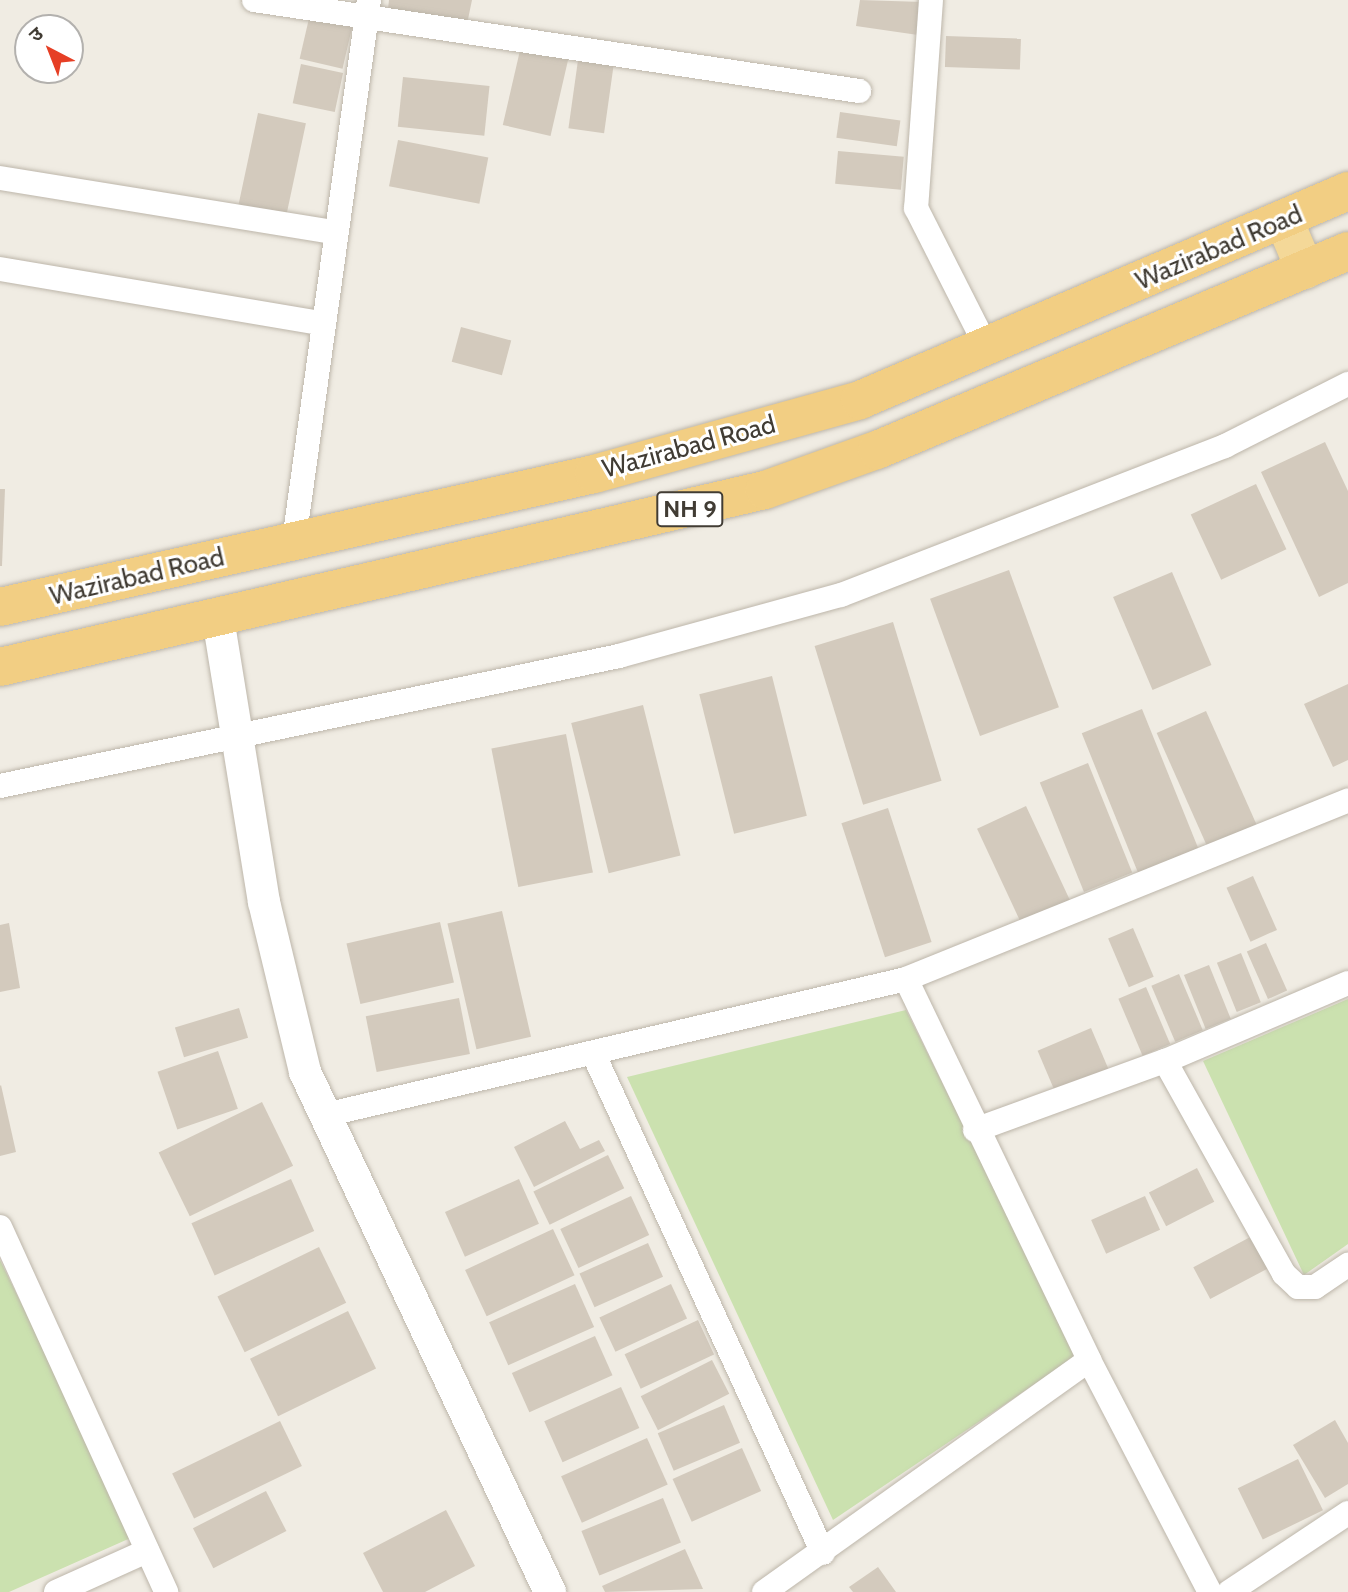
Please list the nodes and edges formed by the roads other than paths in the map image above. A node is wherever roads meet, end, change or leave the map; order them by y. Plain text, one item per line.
1 (254, 0) edge
2 (932, 0) edge
3 (368, 7) edge
4 (859, 91) dead end
5 (0, 178) edge
6 (1348, 191) edge
7 (1284, 220) junction
8 (334, 232) junction
9 (1348, 251) edge
10 (0, 269) edge
11 (1305, 270) junction
12 (320, 323) junction
13 (986, 346) junction
14 (1348, 384) edge
15 (294, 541) junction
16 (0, 607) edge
17 (218, 618) junction
18 (0, 667) edge
19 (238, 735) junction
20 (0, 786) edge
21 (1348, 800) edge
22 (906, 979) junction
23 (1348, 983) edge
24 (594, 1055) junction
25 (1165, 1061) junction
26 (325, 1115) junction
27 (975, 1130) junction
28 (0, 1227) edge
29 (1348, 1265) edge
30 (1088, 1360) junction
31 (1348, 1513) edge
32 (147, 1551) junction
33 (823, 1553) junction
34 (57, 1592) edge
35 (166, 1592) edge
36 (550, 1592) edge
37 (764, 1592) edge
38 (1210, 1592) edge
39 (1228, 1592) edge

1 - 3 street
2 - 13 street
3 - 4 street
3 - 8 street
5 - 8 street
6 - 7 highway, Wazirabad Road
7 - 11 main road
7 - 13 highway, Wazirabad Road
8 - 12 street
9 - 11 highway, Wazirabad Road / NH 9
10 - 12 street
11 - 17 highway, Wazirabad Road / NH 9
12 - 15 street
13 - 15 highway, Wazirabad Road
14 - 19 street
15 - 16 highway, Wazirabad Road
17 - 18 highway, Wazirabad Road / NH 9
17 - 19 street
19 - 20 street
19 - 26 street
21 - 22 street
22 - 24 street
22 - 27 street
23 - 25 street
24 - 26 street
24 - 33 street
25 - 27 street
25 - 29 street
26 - 36 street
27 - 30 street
28 - 32 street
30 - 33 street
30 - 38 street
31 - 39 street
32 - 34 street
32 - 35 street
33 - 37 street

